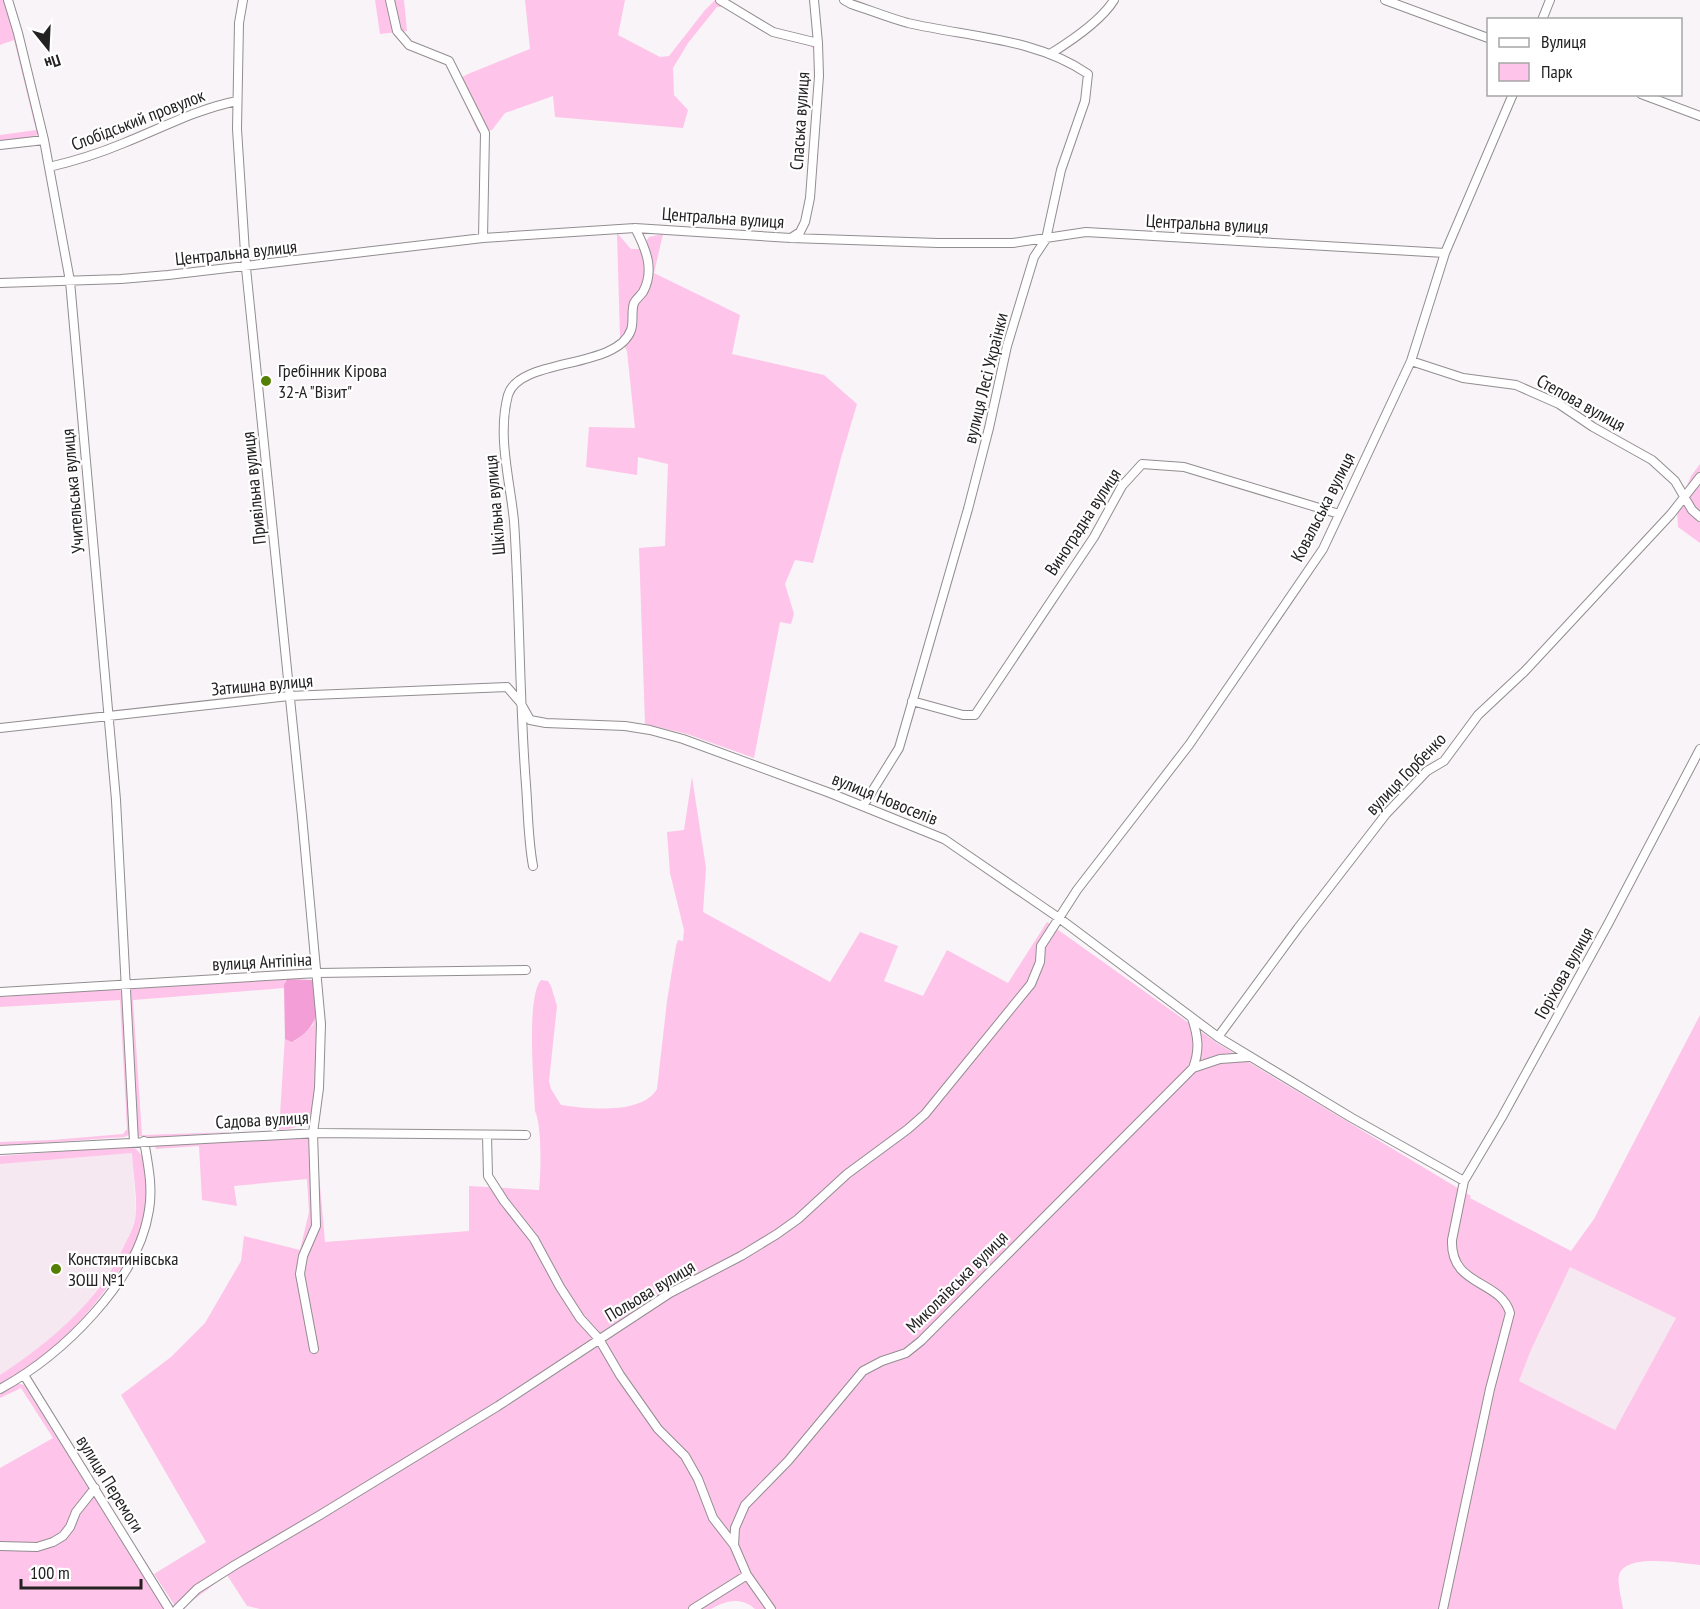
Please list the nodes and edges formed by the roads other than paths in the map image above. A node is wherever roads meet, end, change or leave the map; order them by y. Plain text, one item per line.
1 (8, 0) edge
2 (243, 0) edge
3 (390, 0) edge
4 (720, 0) edge
5 (814, 0) edge
6 (844, 0) edge
7 (1114, 0) edge
8 (1385, 0) edge
9 (1550, 0) edge
10 (1543, 18) edge
11 (1487, 38) edge
12 (819, 43) junction
13 (1050, 54) junction
14 (1512, 96) edge
15 (1646, 96) edge
16 (237, 101) junction
17 (1700, 116) edge
18 (44, 140) junction
19 (0, 145) edge
20 (49, 167) junction
21 (636, 228) junction
22 (483, 238) junction
23 (791, 238) junction
24 (1046, 239) junction
25 (1445, 253) junction
26 (246, 268) junction
27 (70, 281) junction
28 (0, 283) edge
29 (1411, 361) junction
30 (1700, 477) edge
31 (1684, 496) junction
32 (1339, 514) junction
33 (1700, 517) edge
34 (289, 696) junction
35 (912, 701) junction
36 (520, 702) junction
37 (108, 716) junction
38 (0, 728) edge
39 (1700, 749) edge
40 (863, 806) junction
41 (533, 866) dead end
42 (1059, 918) junction
43 (526, 970) dead end
44 (317, 973) junction
45 (125, 985) junction
46 (0, 992) edge
47 (1192, 1018) junction
48 (1218, 1037) junction
49 (1251, 1057) junction
50 (1193, 1068) junction
51 (313, 1133) junction
52 (486, 1135) junction
53 (526, 1135) dead end
54 (144, 1141) junction
55 (134, 1142) junction
56 (0, 1150) edge
57 (1464, 1180) junction
58 (599, 1339) junction
59 (314, 1348) dead end
60 (24, 1375) junction
61 (0, 1389) edge
62 (95, 1488) junction
63 (734, 1545) junction
64 (0, 1546) edge
65 (747, 1575) junction
66 (169, 1609) edge
67 (177, 1609) edge
68 (693, 1609) edge
69 (771, 1609) edge
70 (1443, 1609) edge

1 - 18 street, Учительська вулиця
2 - 16 street, Привільна вулиця
3 - 22 street
4 - 12 street
5 - 12 street, Спаська вулиця
6 - 13 street
7 - 13 street
8 - 11 street
9 - 10 street
12 - 23 street, Спаська вулиця
13 - 24 street, вулиця Лесі Українки
14 - 25 street, Ковальська вулиця
15 - 17 street
16 - 20 street, Слобідський провулок
16 - 26 street, Привільна вулиця
18 - 19 street, Слобідський провулок
18 - 20 street, Учительська вулиця
20 - 27 street, Учительська вулиця
21 - 22 street, Центральна вулиця
21 - 23 street, Центральна вулиця
21 - 36 street, Шкільна вулиця
22 - 26 street, Центральна вулиця
23 - 24 street, Центральна вулиця
24 - 25 street, Центральна вулиця
24 - 35 street, вулиця Лесі Українки
25 - 29 street, Ковальська вулиця
26 - 27 street, Центральна вулиця
26 - 34 street, Привільна вулиця
27 - 28 street, Центральна вулиця
27 - 37 street, Учительська вулиця
29 - 31 street, Степова вулиця
29 - 32 street, Ковальська вулиця
30 - 31 street, вулиця Горбенко
31 - 33 street, Степова вулиця
31 - 48 street, вулиця Горбенко
32 - 35 street, Виноградна вулиця
32 - 42 street, Ковальська вулиця
34 - 36 street, Затишна вулиця
34 - 37 street, Затишна вулиця
34 - 44 street, Привільна вулиця
35 - 40 street, вулиця Лесі Українки
36 - 40 street, вулиця Новоселів
36 - 41 street, Шкільна вулиця
37 - 38 street, Затишна вулиця
37 - 45 street, Учительська вулиця
39 - 57 street, Горіхова вулиця
40 - 42 street, вулиця Новоселів
42 - 47 street, вулиця Новоселів
42 - 58 street, Польова вулиця
43 - 44 street, вулиця Антіпіна
44 - 45 street, вулиця Антіпіна
44 - 51 street, Привільна вулиця
45 - 46 street, вулиця Антіпіна
45 - 55 street, Учительська вулиця
47 - 48 street, вулиця Новоселів
47 - 50 street
48 - 49 street, вулиця Новоселів
49 - 50 street, Миколаївська вулиця
49 - 57 street, вулиця Новоселів
50 - 63 street, Миколаївська вулиця
51 - 52 street, Садова вулиця
51 - 54 street, Садова вулиця
51 - 59 street, Привільна вулиця
52 - 53 street, Садова вулиця
52 - 58 street
54 - 55 street, Садова вулиця
54 - 60 street
55 - 56 street, Садова вулиця
57 - 70 street, Горіхова вулиця
58 - 63 street
58 - 67 street, Польова вулиця
60 - 61 street
60 - 62 street, вулиця Перемоги
62 - 64 street
62 - 66 street, вулиця Перемоги
63 - 65 street
65 - 68 street
65 - 69 street

